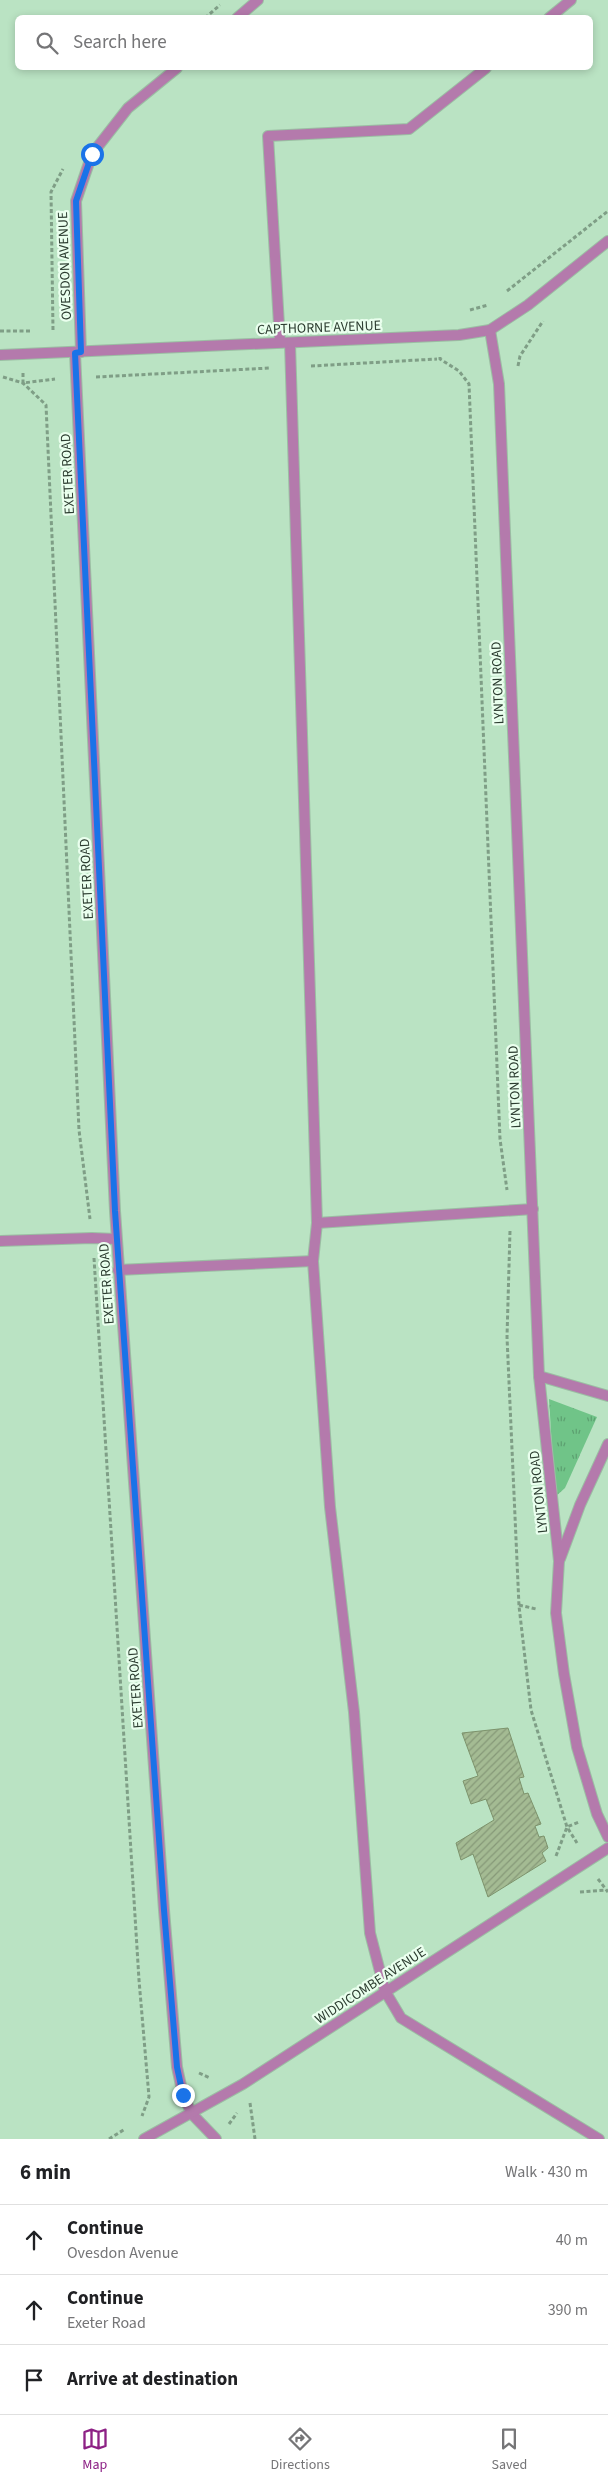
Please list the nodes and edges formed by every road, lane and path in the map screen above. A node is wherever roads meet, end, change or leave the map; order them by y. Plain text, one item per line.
1 (226, 0) edge
2 (258, 0) edge
3 (571, 0) edge
4 (208, 15) edge
5 (240, 15) edge
6 (553, 15) edge
7 (174, 70) edge
8 (483, 70) edge
9 (608, 211) edge
10 (608, 241) edge
11 (506, 292) dead end
12 (492, 304) dead end
13 (466, 311) dead end
14 (80, 329) junction
15 (33, 330) dead end
16 (43, 330) dead end
17 (490, 330) junction
18 (0, 332) edge
19 (440, 336) junction
20 (285, 342) junction
21 (78, 352) junction
22 (99, 352) junction
23 (0, 355) edge
24 (440, 359) junction
25 (291, 367) junction
26 (77, 376) junction
27 (97, 377) junction
28 (23, 383) dead end
29 (97, 386) dead end
30 (533, 1209) junction
31 (510, 1210) junction
32 (317, 1223) junction
33 (116, 1239) junction
34 (0, 1241) edge
35 (313, 1261) junction
36 (118, 1270) junction
37 (538, 1336) junction
38 (507, 1337) junction
39 (540, 1376) junction
40 (608, 1396) edge
41 (608, 1444) edge
42 (559, 1561) junction
43 (519, 1606) junction
44 (556, 1613) junction
45 (608, 1837) edge
46 (608, 1848) edge
47 (588, 1860) junction
48 (608, 1892) edge
49 (385, 1991) junction
50 (196, 2071) dead end
51 (210, 2078) dead end
52 (192, 2114) junction
53 (144, 2139) edge
54 (216, 2139) edge
55 (599, 2139) edge

1 - 4 path
2 - 5 street
3 - 6 street
7 - 14 street, OVESDON AVENUE
8 - 20 street
9 - 11 path
10 - 17 street, CAPTHORNE AVENUE
12 - 13 path
14 - 16 path
14 - 21 street, OVESDON AVENUE
15 - 18 path
17 - 19 street, CAPTHORNE AVENUE
17 - 30 street, LYNTON ROAD
19 - 20 street, CAPTHORNE AVENUE
19 - 24 path
20 - 22 street, CAPTHORNE AVENUE
20 - 25 street
21 - 22 street, CAPTHORNE AVENUE
21 - 23 street, CAPTHORNE AVENUE
21 - 26 street, EXETER ROAD
22 - 27 path
24 - 25 path
24 - 31 path
25 - 27 path
25 - 32 street
26 - 27 path
26 - 28 path
26 - 33 street, EXETER ROAD
27 - 29 path
30 - 31 street
30 - 37 street, LYNTON ROAD
31 - 32 street
31 - 38 path
32 - 35 street
33 - 34 street
33 - 36 street, EXETER ROAD
35 - 36 street
35 - 49 street
36 - 52 street, EXETER ROAD
37 - 38 path
37 - 39 street, LYNTON ROAD
38 - 43 path
39 - 40 street
39 - 42 street, LYNTON ROAD
41 - 42 street
42 - 44 street, LYNTON ROAD
43 - 44 path
43 - 47 path
44 - 45 street, LYNTON ROAD
46 - 47 street, WIDDICOMBE AVENUE
47 - 48 path
47 - 49 street, WIDDICOMBE AVENUE
49 - 52 street, WIDDICOMBE AVENUE
49 - 55 street
50 - 51 path
52 - 53 street, WIDDICOMBE AVENUE
52 - 54 street, EXETER ROAD

